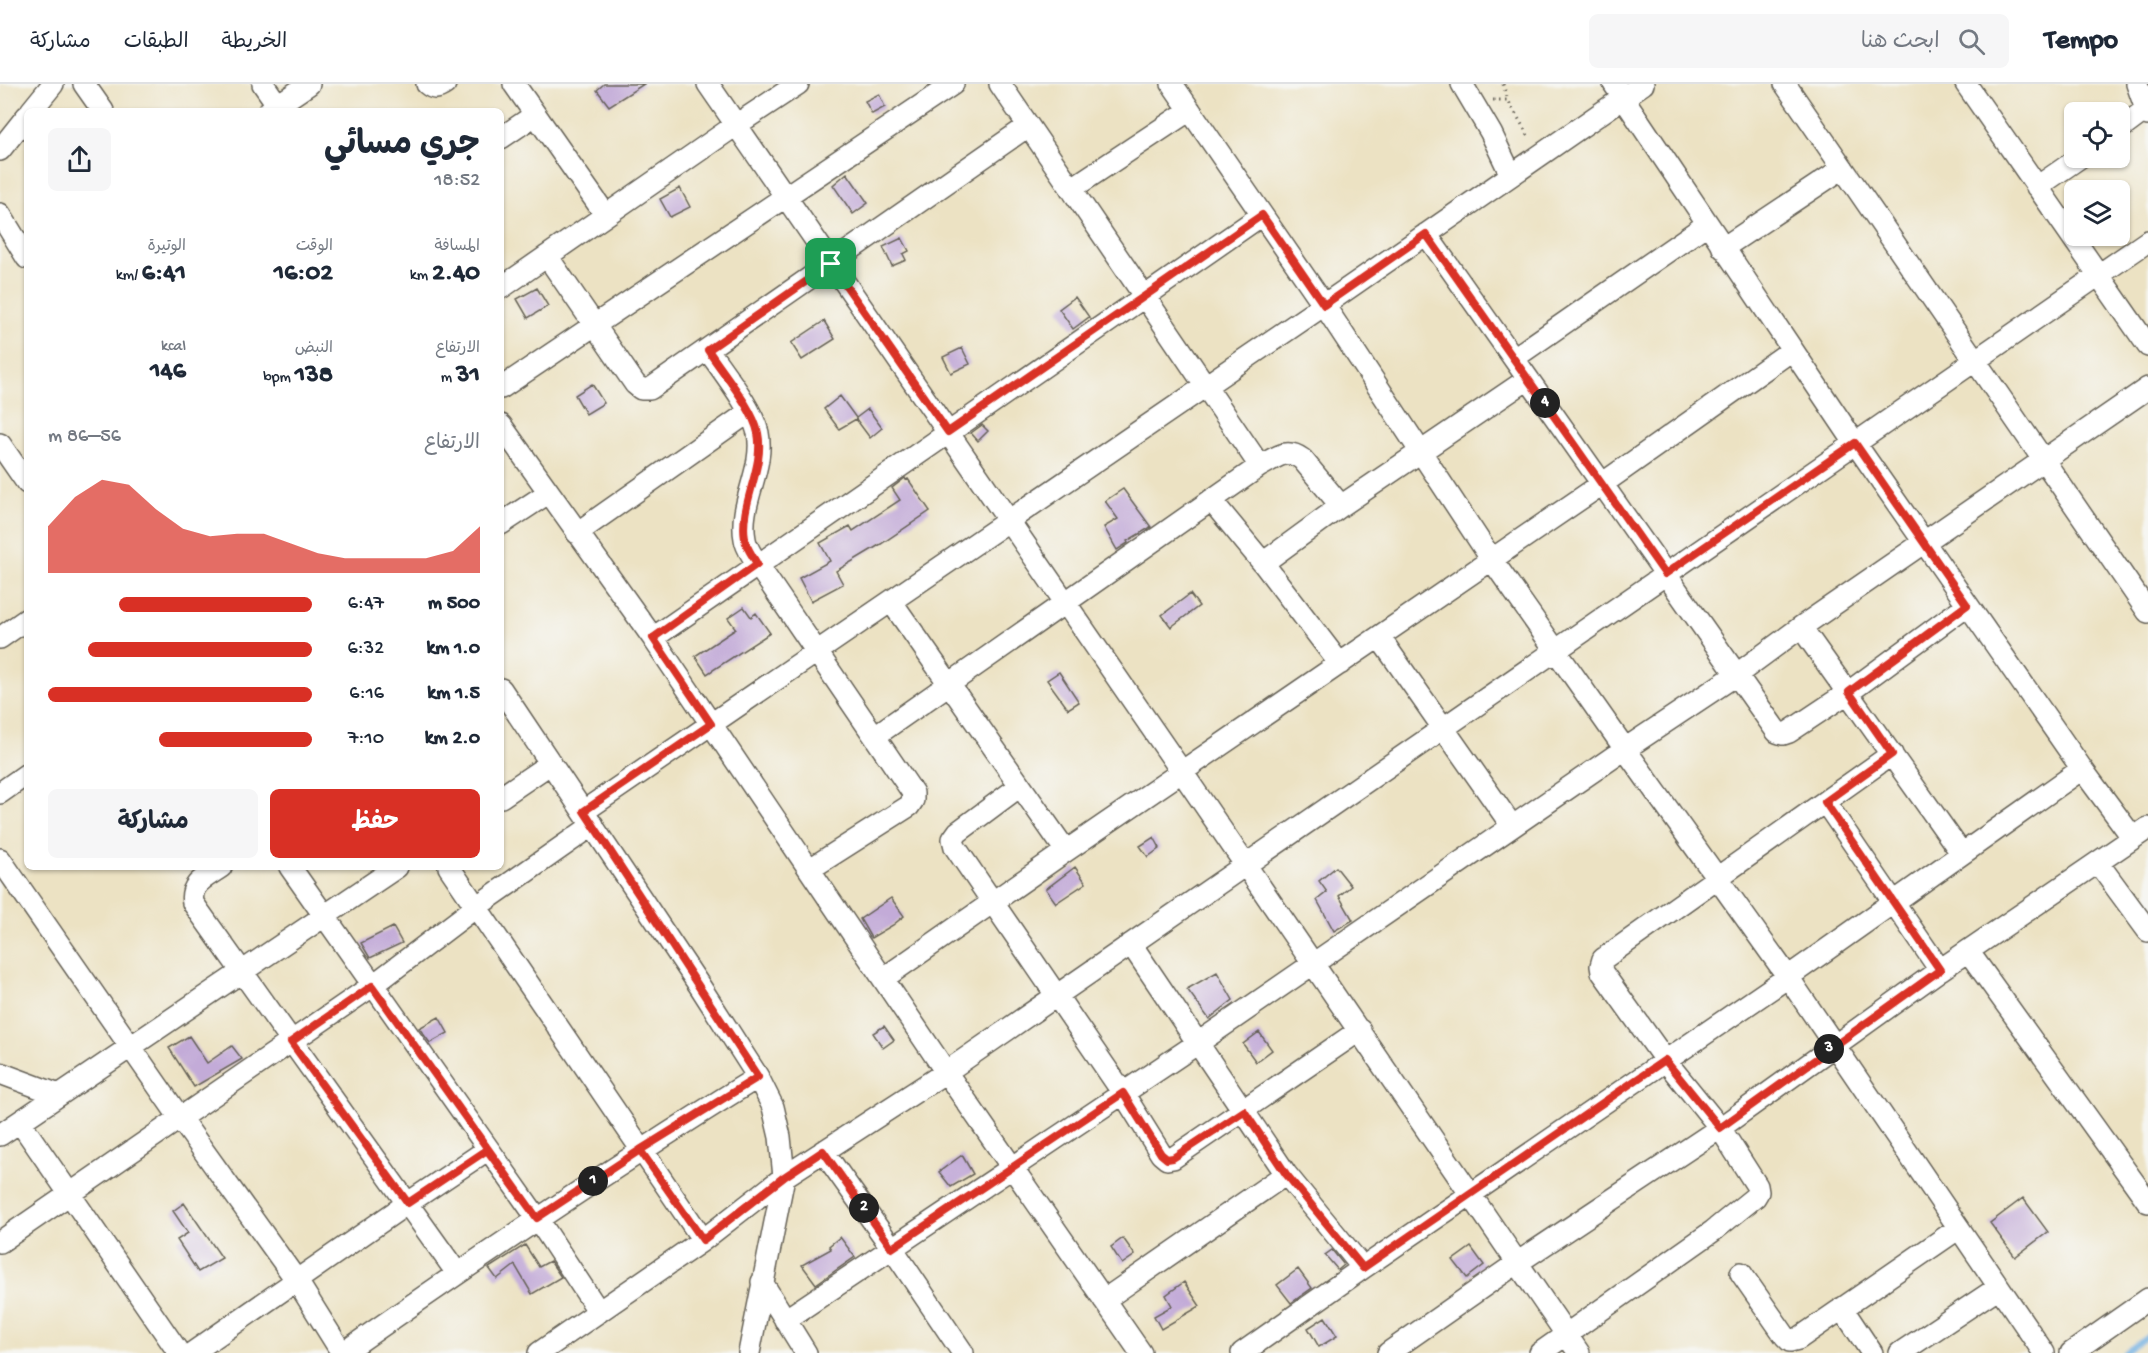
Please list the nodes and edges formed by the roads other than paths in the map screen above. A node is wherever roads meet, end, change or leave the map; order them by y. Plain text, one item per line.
1 (53, 84) edge
2 (263, 84) edge
3 (309, 84) edge
4 (427, 84) edge
5 (445, 84) edge
6 (514, 84) edge
7 (708, 84) edge
8 (798, 84) edge
9 (953, 84) edge
10 (999, 84) edge
11 (1172, 84) edge
12 (1643, 84) edge
13 (1785, 84) edge
14 (1966, 84) edge
15 (2137, 84) edge
16 (93, 87) edge
17 (1619, 91) edge
18 (1467, 92) edge
19 (33, 108) edge
20 (102, 108) edge
21 (275, 108) edge
22 (277, 108) edge
23 (1190, 110) junction
24 (2147, 111) edge
25 (535, 115) junction
26 (24, 120) edge
27 (2130, 122) edge
28 (736, 124) junction
29 (1028, 126) junction
30 (504, 136) edge
31 (0, 150) edge
32 (1843, 168) junction
33 (2065, 168) edge
34 (1511, 175) junction
35 (2037, 187) junction
36 (1071, 189) junction
37 (786, 197) junction
38 (0, 214) edge
39 (605, 214) junction
40 (1262, 215) junction
41 (1707, 224) junction
42 (1426, 234) junction
43 (2148, 241) edge
44 (1723, 248) junction
45 (24, 253) edge
46 (547, 256) junction
47 (831, 264) junction
48 (2100, 276) junction
49 (504, 286) edge
50 (1144, 296) junction
51 (1324, 305) junction
52 (595, 326) junction
53 (2148, 346) edge
54 (708, 350) junction
55 (1792, 350) junction
56 (1514, 358) junction
57 (1975, 360) junction
58 (1528, 379) junction
59 (504, 386) edge
60 (1206, 386) junction
61 (2148, 388) edge
62 (749, 412) junction
63 (504, 429) edge
64 (948, 432) junction
65 (1855, 443) junction
66 (0, 444) edge
67 (1420, 452) junction
68 (2042, 460) junction
69 (1260, 466) junction
70 (24, 479) edge
71 (1602, 484) junction
72 (548, 493) junction
73 (1211, 501) junction
74 (1341, 506) junction
75 (1008, 521) junction
76 (504, 522) edge
77 (578, 533) junction
78 (1924, 543) junction
79 (1492, 560) junction
80 (1263, 563) junction
81 (757, 564) junction
82 (1665, 574) junction
83 (891, 601) junction
84 (1064, 603) junction
85 (1967, 605) junction
86 (2148, 612) edge
87 (24, 621) edge
88 (1801, 627) junction
89 (0, 638) edge
90 (653, 638) junction
91 (1380, 638) junction
92 (1554, 650) junction
93 (817, 652) junction
94 (1340, 664) junction
95 (1736, 675) junction
96 (949, 684) junction
97 (1849, 692) junction
98 (504, 693) edge
99 (711, 724) junction
100 (1443, 728) junction
101 (875, 736) junction
102 (1625, 749) junction
103 (1892, 754) junction
104 (551, 763) junction
105 (2082, 770) junction
106 (1182, 771) junction
107 (24, 776) edge
108 (1020, 786) junction
109 (0, 792) edge
110 (504, 795) edge
111 (1825, 802) junction
112 (588, 818) junction
113 (1512, 826) junction
114 (2141, 833) edge
115 (1066, 851) junction
116 (1962, 854) junction
117 (0, 859) edge
118 (2098, 864) junction
119 (1245, 865) junction
120 (810, 869) junction
121 (217, 870) edge
122 (292, 870) edge
123 (393, 870) edge
124 (451, 870) edge
125 (1718, 878) junction
126 (1895, 901) junction
127 (993, 902) junction
128 (476, 907) junction
129 (324, 916) junction
130 (2148, 931) edge
131 (1131, 944) junction
132 (1968, 951) junction
133 (1314, 964) junction
134 (1940, 970) junction
135 (242, 971) junction
136 (1788, 977) junction
137 (884, 978) junction
138 (372, 986) junction
139 (1056, 996) junction
140 (1360, 1030) junction
141 (291, 1042) junction
142 (1198, 1043) junction
143 (1834, 1046) junction
144 (130, 1047) junction
145 (1665, 1060) junction
146 (946, 1072) junction
147 (0, 1073) edge
148 (758, 1077) junction
149 (1123, 1093) junction
150 (59, 1095) junction
151 (1244, 1111) junction
152 (180, 1119) junction
153 (20, 1122) junction
154 (1720, 1128) junction
155 (0, 1135) edge
156 (487, 1150) junction
157 (640, 1150) junction
158 (823, 1151) junction
159 (1013, 1168) junction
160 (1286, 1174) junction
161 (784, 1177) junction
162 (69, 1194) junction
163 (1471, 1195) junction
164 (2148, 1202) edge
165 (408, 1203) junction
166 (537, 1218) junction
167 (1959, 1227) junction
168 (703, 1240) junction
169 (0, 1242) edge
170 (892, 1248) junction
171 (1517, 1263) junction
172 (1363, 1268) junction
173 (457, 1273) junction
174 (1741, 1273) dead end
175 (297, 1281) junction
176 (762, 1282) junction
177 (2000, 1287) junction
178 (2148, 1299) edge
179 (1104, 1300) junction
180 (1842, 1308) junction
181 (599, 1312) junction
182 (785, 1320) junction
183 (1566, 1334) junction
184 (179, 1353) edge
185 (192, 1353) edge
186 (343, 1353) edge
187 (539, 1353) edge
188 (749, 1353) edge
189 (806, 1353) edge
190 (963, 1353) edge
191 (1141, 1353) edge
192 (1242, 1353) edge
193 (1388, 1353) edge
194 (1540, 1353) edge
195 (1579, 1353) edge
196 (1872, 1353) edge
197 (1900, 1353) edge
198 (2044, 1353) edge
199 (2071, 1353) edge

1 - 19 street
2 - 21 street
3 - 22 street
4 - 5 street
6 - 25 street
7 - 28 street
8 - 28 street
9 - 37 street
10 - 29 street
11 - 23 street
12 - 17 street
13 - 32 street
14 - 35 street
15 - 24 street
16 - 20 street
17 - 34 street
17 - 41 street
18 - 34 street
23 - 36 street
23 - 40 street
24 - 27 street
25 - 30 street
25 - 39 street
26 - 31 street
28 - 37 street
28 - 39 street
29 - 36 street
29 - 47 street
32 - 44 street
32 - 57 street
33 - 35 street
34 - 42 street
35 - 48 street
36 - 50 street
37 - 47 street
37 - 52 street
38 - 45 street
39 - 46 street
40 - 50 street
40 - 51 street
41 - 44 street
41 - 56 street
42 - 51 street
42 - 56 street
43 - 48 street
44 - 55 street
46 - 49 street
46 - 52 street
47 - 54 street
47 - 64 street
48 - 53 street
48 - 57 street
50 - 60 street
50 - 64 street
51 - 60 street
51 - 67 street
52 - 54 street
52 - 59 street
54 - 62 street
55 - 65 street
55 - 71 street
56 - 58 street
57 - 65 street
57 - 68 street
58 - 67 street
58 - 71 street
60 - 69 street
60 - 75 street
61 - 68 street
62 - 77 street
62 - 81 street
63 - 72 street
64 - 75 street
64 - 81 street
65 - 78 street
65 - 82 street
66 - 70 street
67 - 74 street
67 - 79 street
68 - 78 street
68 - 86 street
69 - 73 street
69 - 74 street
71 - 79 street
71 - 82 street
72 - 76 street
72 - 77 street
73 - 80 street
73 - 84 street
74 - 80 street
75 - 83 street
75 - 84 street
77 - 90 street
78 - 85 street
78 - 88 street
79 - 91 street
79 - 92 street
80 - 94 street
81 - 90 street
81 - 93 street
82 - 92 street
82 - 95 street
83 - 93 street
83 - 96 street
84 - 96 street
84 - 106 street
85 - 97 street
85 - 105 street
87 - 89 street
88 - 95 street
88 - 97 street
90 - 99 street
91 - 94 street
91 - 100 street
92 - 100 street
92 - 102 street
93 - 99 street
93 - 101 street
94 - 106 street
95 - 97 street
95 - 102 street
96 - 101 street
96 - 108 street
97 - 103 street
98 - 104 street
99 - 112 street
99 - 120 street
100 - 113 street
100 - 119 street
101 - 120 street
102 - 113 street
102 - 125 street
103 - 111 street
103 - 116 street
104 - 110 street
104 - 112 street
105 - 114 street
105 - 116 street
106 - 115 street
106 - 119 street
107 - 109 street
108 - 115 street
108 - 127 street
111 - 125 street
111 - 126 street
112 - 128 street
112 - 148 street
113 - 133 street
114 - 118 street
115 - 127 street
116 - 126 street
117 - 144 street
118 - 130 street
118 - 132 street
119 - 131 street
119 - 133 street
120 - 137 street
121 - 135 street
122 - 129 street
123 - 129 street
124 - 128 street
125 - 136 street
125 - 145 street
126 - 134 street
126 - 136 street
127 - 137 street
127 - 139 street
128 - 138 street
128 - 157 street
129 - 135 street
129 - 138 street
131 - 139 street
131 - 142 street
132 - 134 street
132 - 164 street
133 - 140 street
133 - 142 street
134 - 143 street
135 - 141 street
135 - 144 street
136 - 143 street
136 - 145 street
137 - 146 street
138 - 141 street
138 - 156 street
139 - 146 street
139 - 149 street
140 - 151 street
140 - 163 street
141 - 152 street
141 - 165 street
142 - 149 street
142 - 151 street
143 - 154 street
143 - 167 street
144 - 150 street
144 - 152 street
145 - 154 street
145 - 163 street
146 - 158 street
146 - 159 street
147 - 150 street
148 - 157 street
148 - 161 street
149 - 151 street
149 - 159 street
150 - 153 street
151 - 160 street
152 - 162 street
152 - 175 street
153 - 155 street
153 - 162 street
154 - 171 street
154 - 183 street
156 - 165 street
156 - 166 street
157 - 166 street
157 - 168 street
158 - 161 street
158 - 170 street
159 - 170 street
159 - 179 street
160 - 172 street
160 - 179 street
161 - 168 street
161 - 176 street
162 - 169 street
162 - 184 street
163 - 171 street
163 - 172 street
165 - 173 street
165 - 175 street
166 - 173 street
166 - 181 street
167 - 177 street
167 - 180 street
168 - 181 street
170 - 182 street
170 - 190 street
171 - 183 street
171 - 193 street
172 - 192 street
173 - 186 street
174 - 180 street
175 - 185 street
175 - 186 street
176 - 182 street
176 - 188 street
177 - 197 street
177 - 198 street
178 - 199 street
179 - 191 street
180 - 196 street
181 - 187 street
182 - 189 street
183 - 194 street
183 - 195 street

